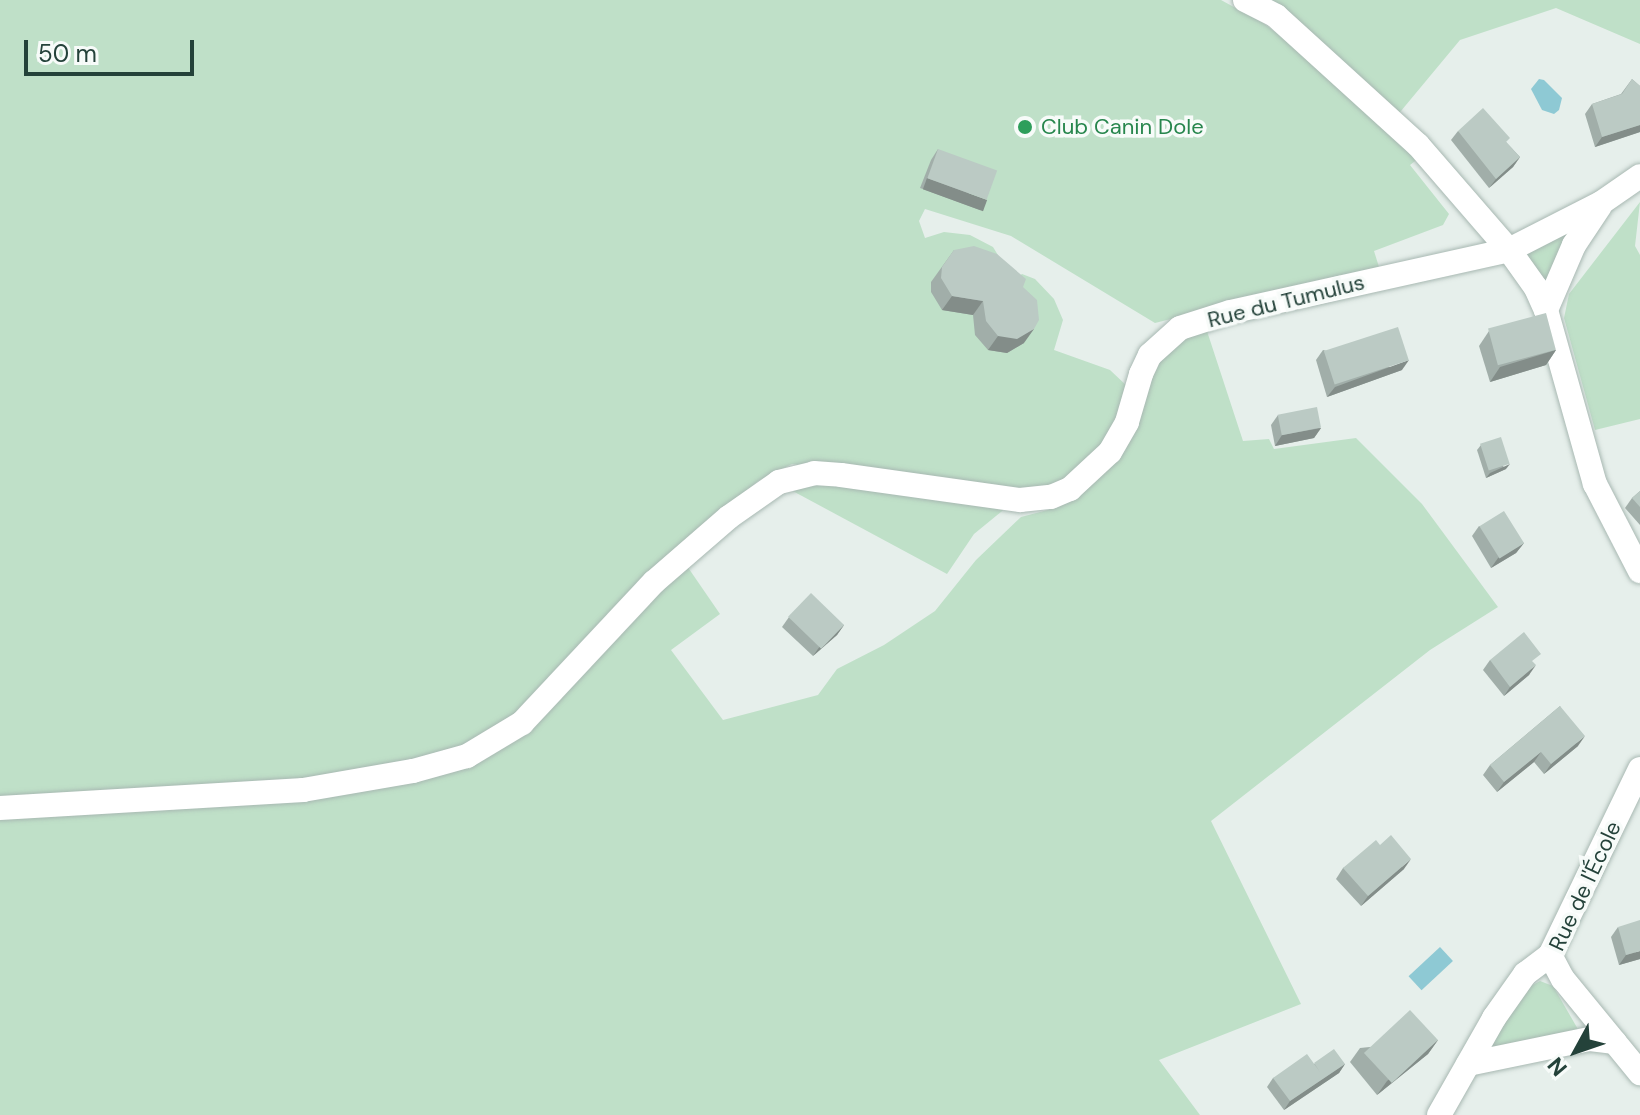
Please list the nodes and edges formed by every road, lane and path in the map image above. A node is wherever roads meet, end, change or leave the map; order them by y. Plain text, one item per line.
1 (1245, 0) edge
2 (1640, 176) edge
3 (1601, 203) junction
4 (1509, 250) junction
5 (1546, 310) junction
6 (1640, 571) edge
7 (1640, 769) edge
8 (0, 808) edge
9 (1550, 955) junction
10 (1615, 1042) junction
11 (1468, 1064) junction
12 (1640, 1073) edge
13 (1439, 1115) edge

1 - 4 street
2 - 3 street, Rue du Tumulus
3 - 4 street, Rue du Tumulus
3 - 5 street
4 - 5 street
4 - 8 street, Rue du Tumulus
5 - 6 street
7 - 9 street, Rue de l'École
9 - 10 street, Rue de l'École
9 - 11 street
10 - 11 street
10 - 12 street, Rue de l'École
11 - 13 street

